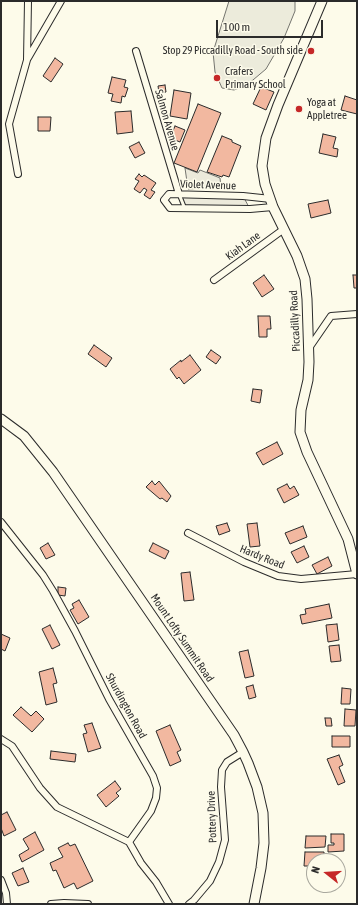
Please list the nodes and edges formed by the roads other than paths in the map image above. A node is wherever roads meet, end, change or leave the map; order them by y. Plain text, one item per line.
1 (28, 1) edge
2 (61, 1) edge
3 (322, 1) edge
4 (136, 50) dead end
5 (27, 60) junction
6 (18, 174) dead end
7 (179, 194) junction
8 (272, 203) junction
9 (185, 208) junction
10 (284, 229) junction
11 (214, 280) dead end
12 (357, 314) edge
13 (309, 348) junction
14 (1, 419) edge
15 (1, 522) edge
16 (188, 533) dead end
17 (357, 570) edge
18 (1, 739) edge
19 (242, 752) junction
20 (129, 842) junction
21 (1, 880) edge
22 (7, 904) edge
23 (51, 904) edge
24 (88, 904) edge
25 (168, 904) edge
26 (189, 904) edge
27 (254, 904) edge

1 - 5 street
2 - 5 street
3 - 8 main road, Piccadilly Road
4 - 7 street, Salmon Avenue
5 - 6 street
7 - 8 street, Violet Avenue
7 - 9 lane
7 - 9 street, Violet Avenue
8 - 9 street, Violet Avenue
8 - 10 main road, Piccadilly Road
10 - 11 street, Kiah Lane
10 - 13 main road, Piccadilly Road
12 - 13 street
13 - 17 main road, Piccadilly Road
14 - 19 main road, Mount Lofty Summit Road
15 - 20 street, Shurdington Road
16 - 17 street, Hardy Road
18 - 20 street
19 - 26 street, Pottery Drive
19 - 27 main road, Mount Lofty Summit Road
20 - 25 street
21 - 22 street
23 - 24 street

